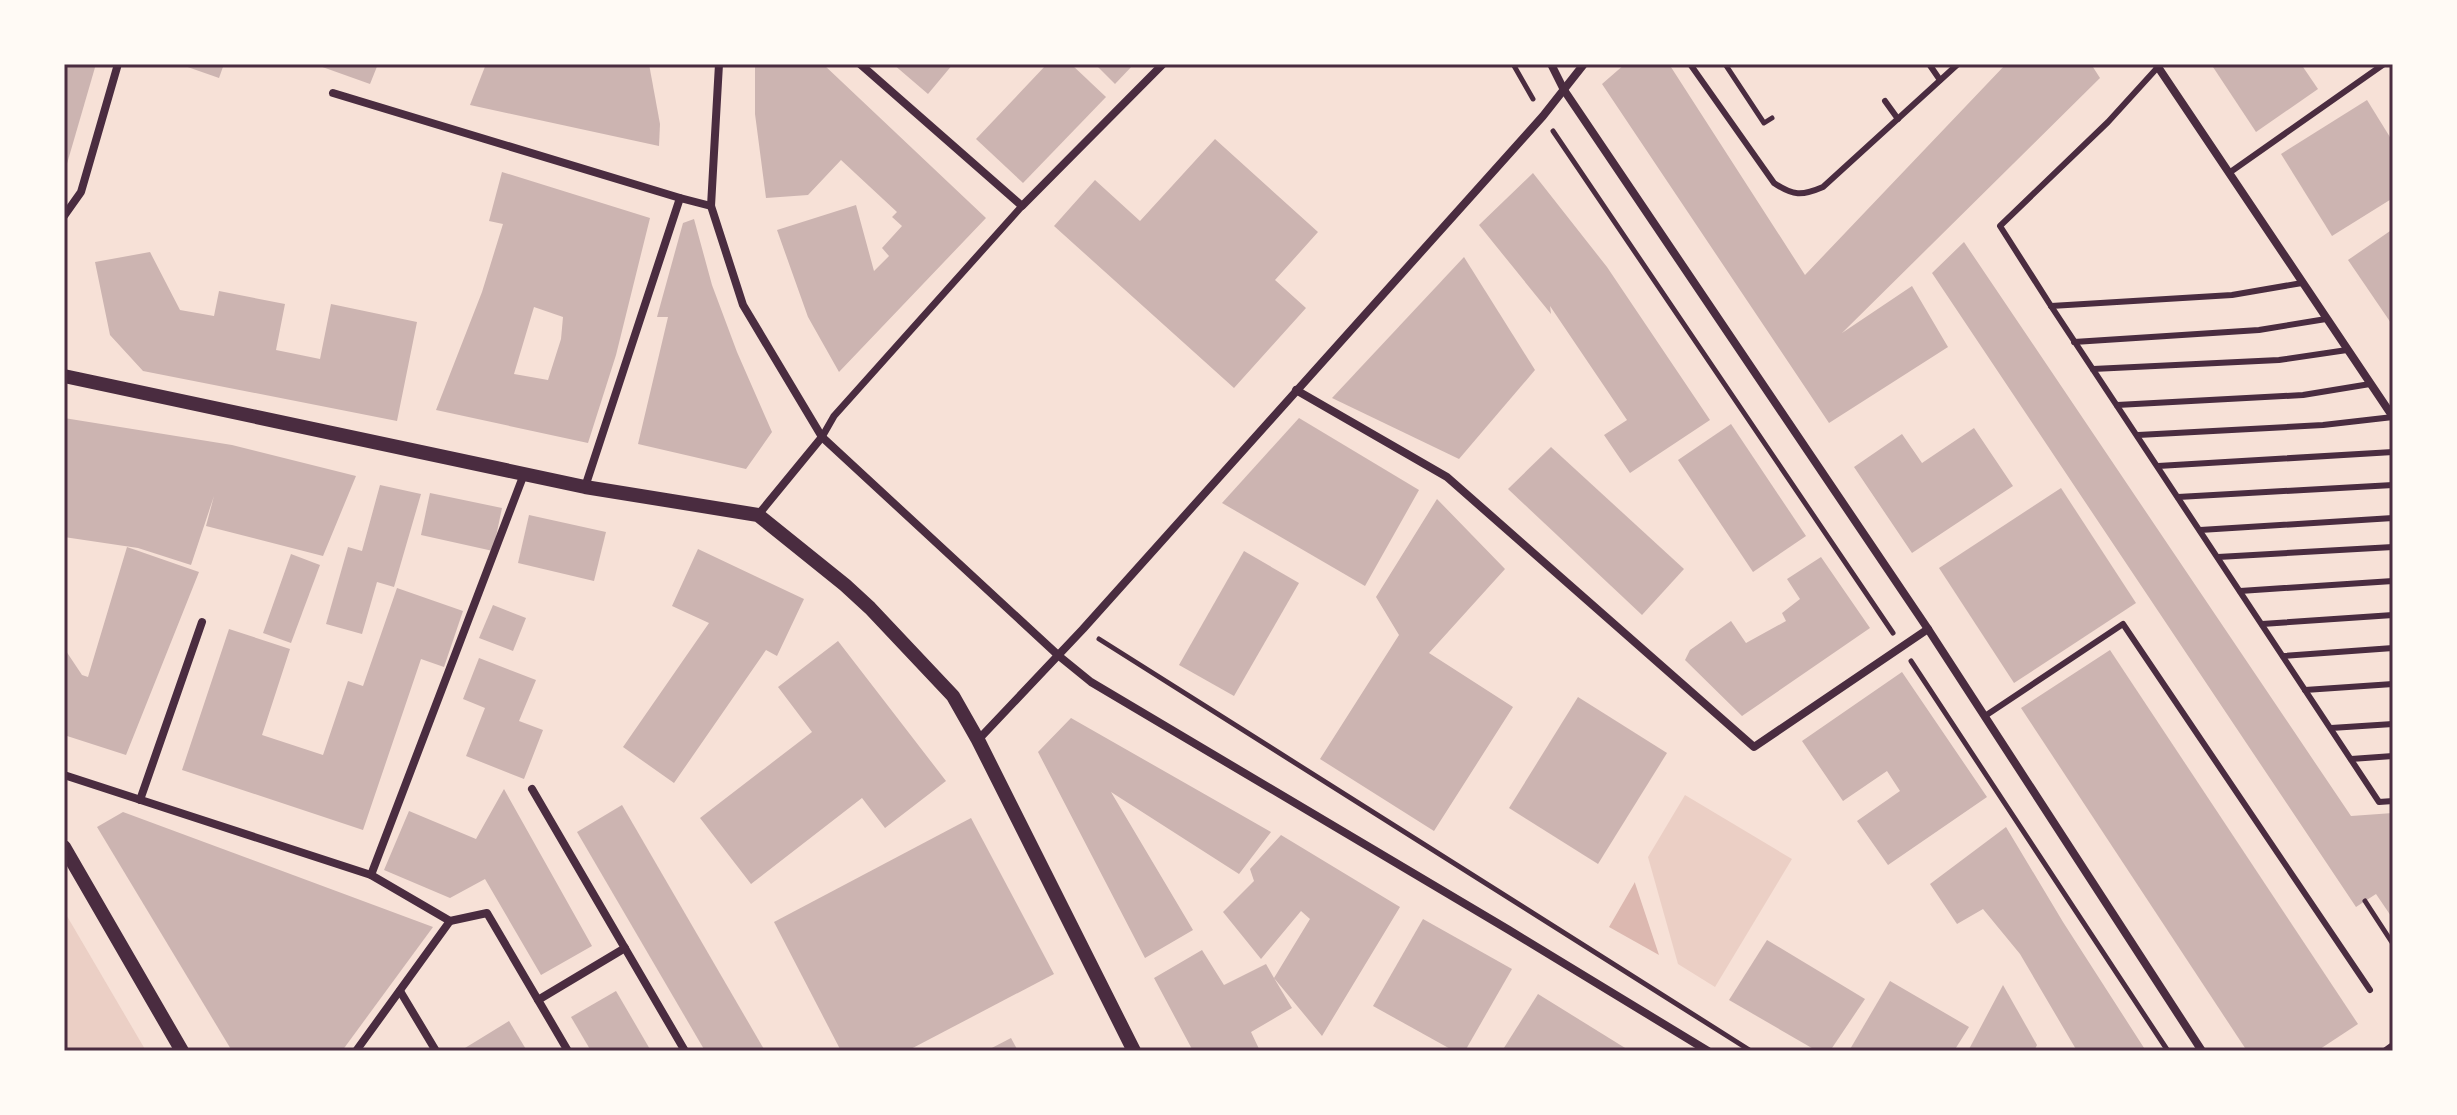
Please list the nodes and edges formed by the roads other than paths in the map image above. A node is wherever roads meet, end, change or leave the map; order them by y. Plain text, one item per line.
1 (118, 64) edge
2 (719, 64) edge
3 (860, 64) edge
4 (1163, 64) edge
5 (1551, 64) edge
6 (1584, 64) edge
7 (1690, 64) edge
8 (1929, 64) edge
9 (1958, 64) edge
10 (2384, 64) edge
11 (2157, 66) edge
12 (1940, 80) junction
13 (1564, 90) junction
14 (333, 93) dead end
15 (1885, 101) dead end
16 (1898, 119) junction
17 (2229, 173) junction
18 (680, 198) junction
19 (711, 206) junction
20 (1022, 206) junction
21 (64, 216) edge
22 (2302, 283) junction
23 (2051, 306) junction
24 (2326, 319) junction
25 (2074, 342) junction
26 (2347, 350) junction
27 (2093, 369) junction
28 (64, 376) edge
29 (2370, 384) junction
30 (1296, 390) junction
31 (2117, 405) junction
32 (2393, 417) edge
33 (2138, 435) junction
34 (822, 437) junction
35 (2393, 452) edge
36 (2158, 466) junction
37 (524, 474) junction
38 (2393, 485) edge
39 (585, 487) junction
40 (2178, 497) junction
41 (758, 515) junction
42 (2393, 518) edge
43 (2200, 530) junction
44 (2393, 547) edge
45 (2218, 557) junction
46 (2393, 581) edge
47 (2240, 591) junction
48 (2393, 615) edge
49 (202, 622) dead end
50 (2262, 624) junction
51 (1928, 629) junction
52 (2393, 648) edge
53 (1059, 656) junction
54 (2283, 656) junction
55 (2393, 684) edge
56 (2305, 690) junction
57 (1985, 716) junction
58 (2393, 724) edge
59 (2331, 728) junction
60 (978, 740) junction
61 (2393, 756) edge
62 (2351, 759) junction
63 (64, 775) edge
64 (532, 789) dead end
65 (140, 800) junction
66 (2393, 801) edge
67 (64, 847) edge
68 (371, 875) junction
69 (450, 921) junction
70 (625, 948) junction
71 (2370, 990) dead end
72 (400, 991) junction
73 (538, 1000) junction
74 (2393, 1046) edge
75 (182, 1051) edge
76 (356, 1051) edge
77 (436, 1051) edge
78 (568, 1051) edge
79 (685, 1051) edge
80 (1134, 1051) edge
81 (1708, 1051) edge
82 (2202, 1051) edge
83 (2386, 1051) edge

1 - 21 street
2 - 19 street
3 - 20 street
4 - 20 street
5 - 13 street
6 - 13 street
7 - 16 lane
8 - 12 lane
9 - 12 lane
10 - 17 lane
11 - 17 street
11 - 23 lane
12 - 16 lane
13 - 30 street
13 - 51 street
14 - 18 street
15 - 16 lane
17 - 22 street
18 - 19 street
18 - 39 street
19 - 34 street
20 - 34 street
22 - 23 lane
22 - 24 street
23 - 25 lane
24 - 25 lane
24 - 26 street
25 - 27 lane
26 - 27 lane
26 - 29 street
27 - 31 lane
28 - 37 street
29 - 31 lane
29 - 32 street
30 - 51 street
30 - 53 street
31 - 33 lane
32 - 33 lane
33 - 36 lane
34 - 41 street
34 - 53 street
35 - 36 lane
36 - 40 lane
37 - 39 street
37 - 68 street
38 - 40 lane
39 - 41 street
40 - 43 lane
41 - 60 street
42 - 43 lane
43 - 45 lane
44 - 45 lane
45 - 47 lane
46 - 47 lane
47 - 50 lane
48 - 50 lane
49 - 65 street
50 - 54 lane
51 - 57 street
52 - 54 lane
53 - 60 street
53 - 81 street
54 - 56 lane
55 - 56 lane
56 - 59 lane
57 - 71 lane
57 - 82 street
58 - 59 lane
59 - 62 lane
60 - 80 street
61 - 62 lane
62 - 66 lane
63 - 65 street
64 - 70 street
65 - 68 street
67 - 75 street
68 - 69 street
69 - 72 street
69 - 73 street
70 - 73 street
70 - 79 street
72 - 76 street
72 - 77 street
73 - 78 street
74 - 83 street

